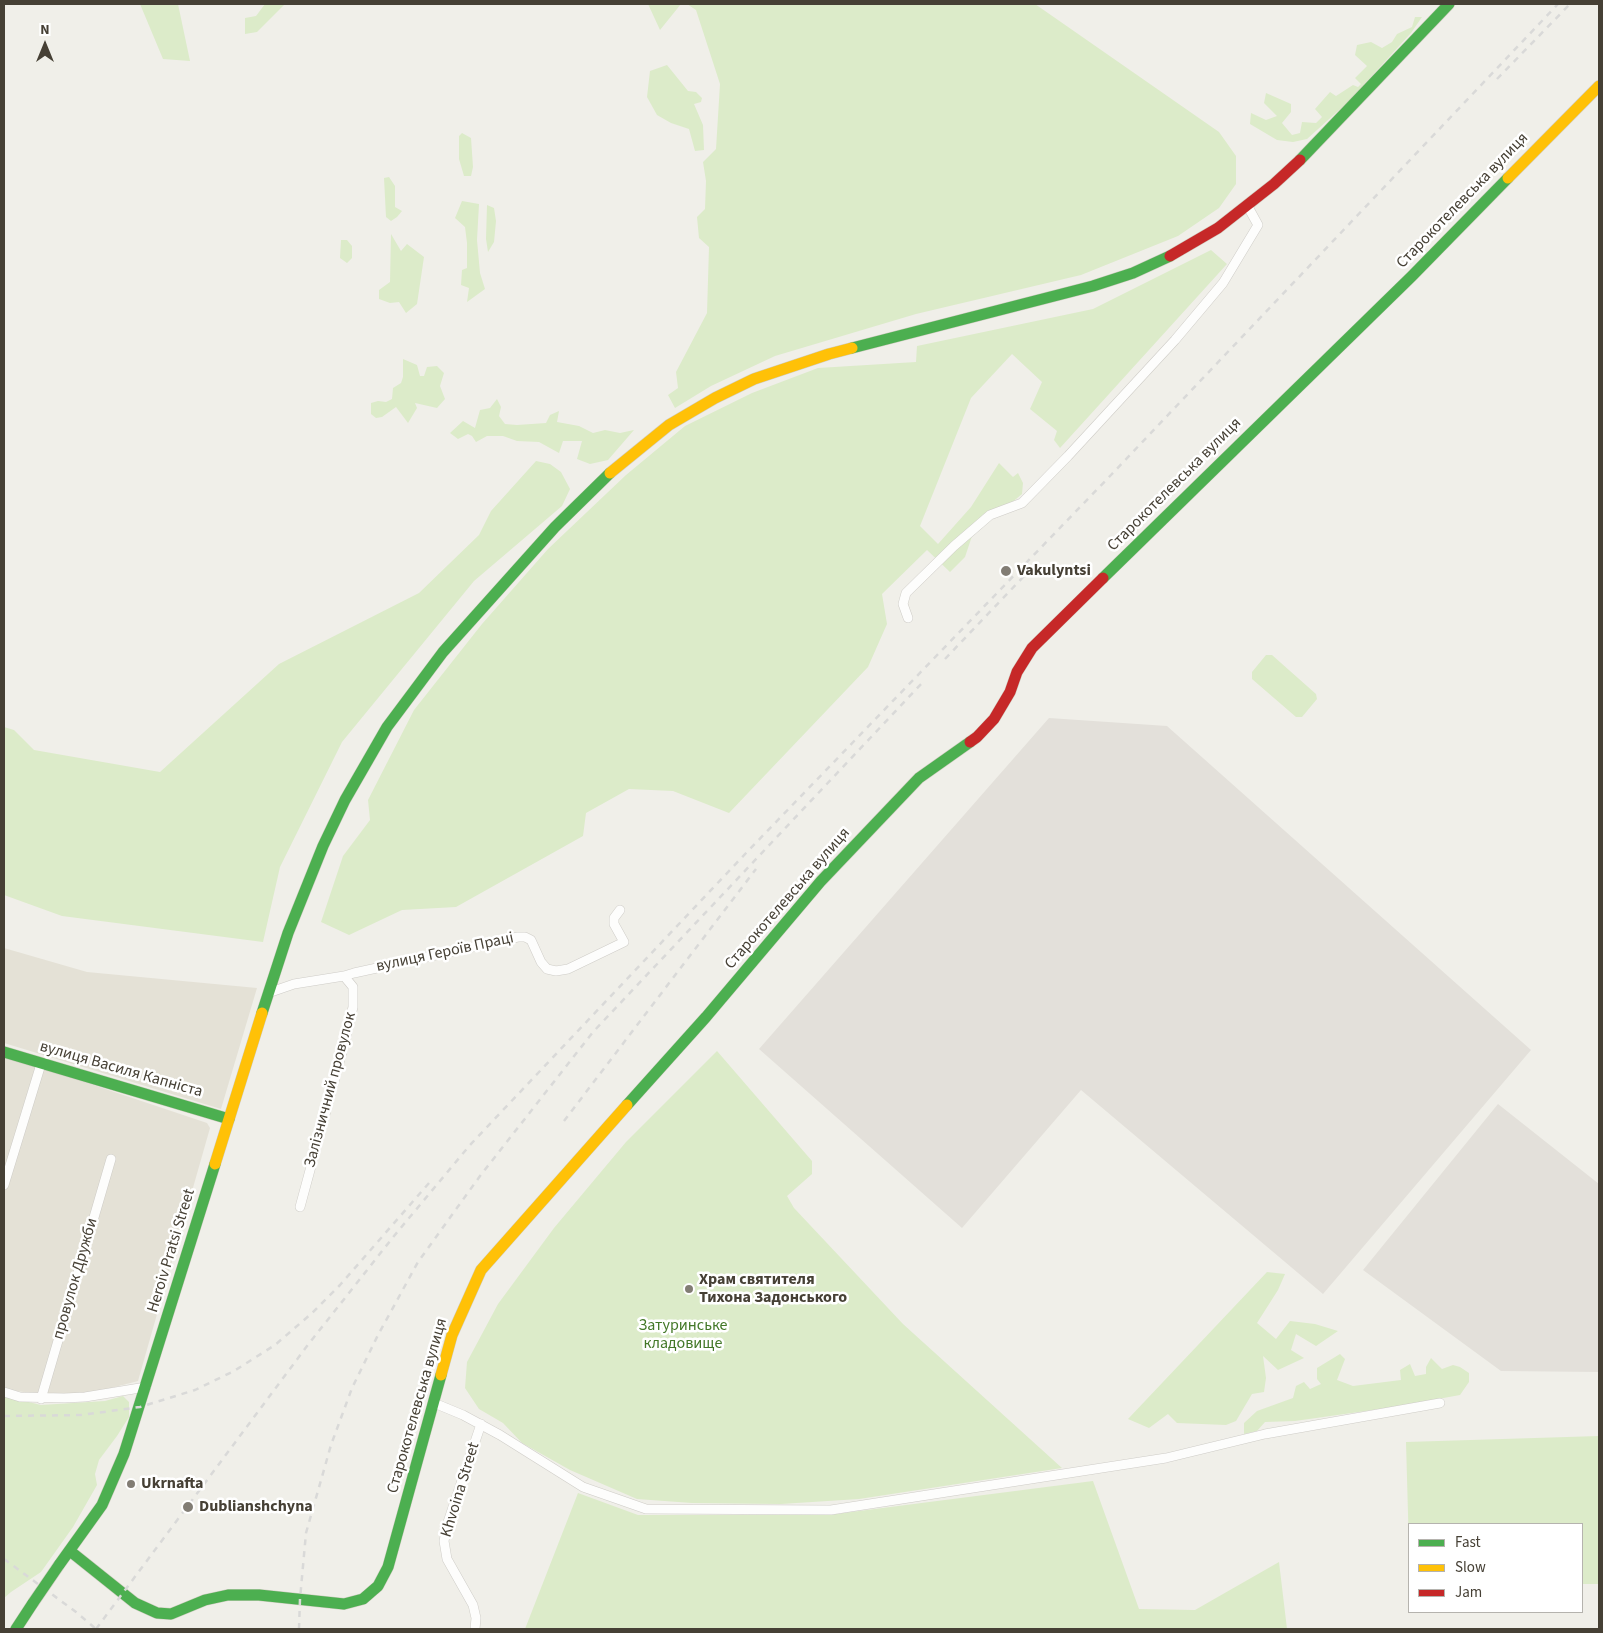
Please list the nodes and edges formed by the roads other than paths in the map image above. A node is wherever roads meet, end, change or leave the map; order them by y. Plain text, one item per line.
1 (1449, 4) edge
2 (1599, 86) edge
3 (1247, 206) junction
4 (908, 618) dead end
5 (620, 910) dead end
6 (344, 976) junction
7 (268, 993) junction
8 (4, 1052) edge
9 (41, 1064) junction
10 (229, 1119) junction
11 (111, 1159) dead end
12 (4, 1185) edge
13 (300, 1207) dead end
14 (146, 1387) junction
15 (4, 1392) edge
16 (41, 1399) junction
17 (434, 1403) junction
18 (1440, 1403) dead end
19 (481, 1424) junction
20 (70, 1551) junction
21 (16, 1629) edge
22 (475, 1629) edge

1 - 3 street, Heroiv Pratsi Street
2 - 17 street, Старокотелевська вулиця
3 - 4 street
3 - 7 street, Heroiv Pratsi Street
5 - 6 street, вулиця Героїв Праці
6 - 7 street, вулиця Героїв Праці
6 - 13 street, Залізничний провулок
7 - 10 street, Heroiv Pratsi Street
8 - 9 street, вулиця Василя Капніста
9 - 10 street, вулиця Василя Капніста
9 - 12 street
10 - 14 street, Heroiv Pratsi Street
11 - 16 street, провулок Дружби
14 - 16 street
14 - 20 street, Heroiv Pratsi Street
15 - 16 street
17 - 19 street, Khvoina Street
17 - 20 street, Старокотелевська вулиця
18 - 19 street
19 - 22 street, Khvoina Street
20 - 21 street, Heroiv Pratsi Street, bridge

